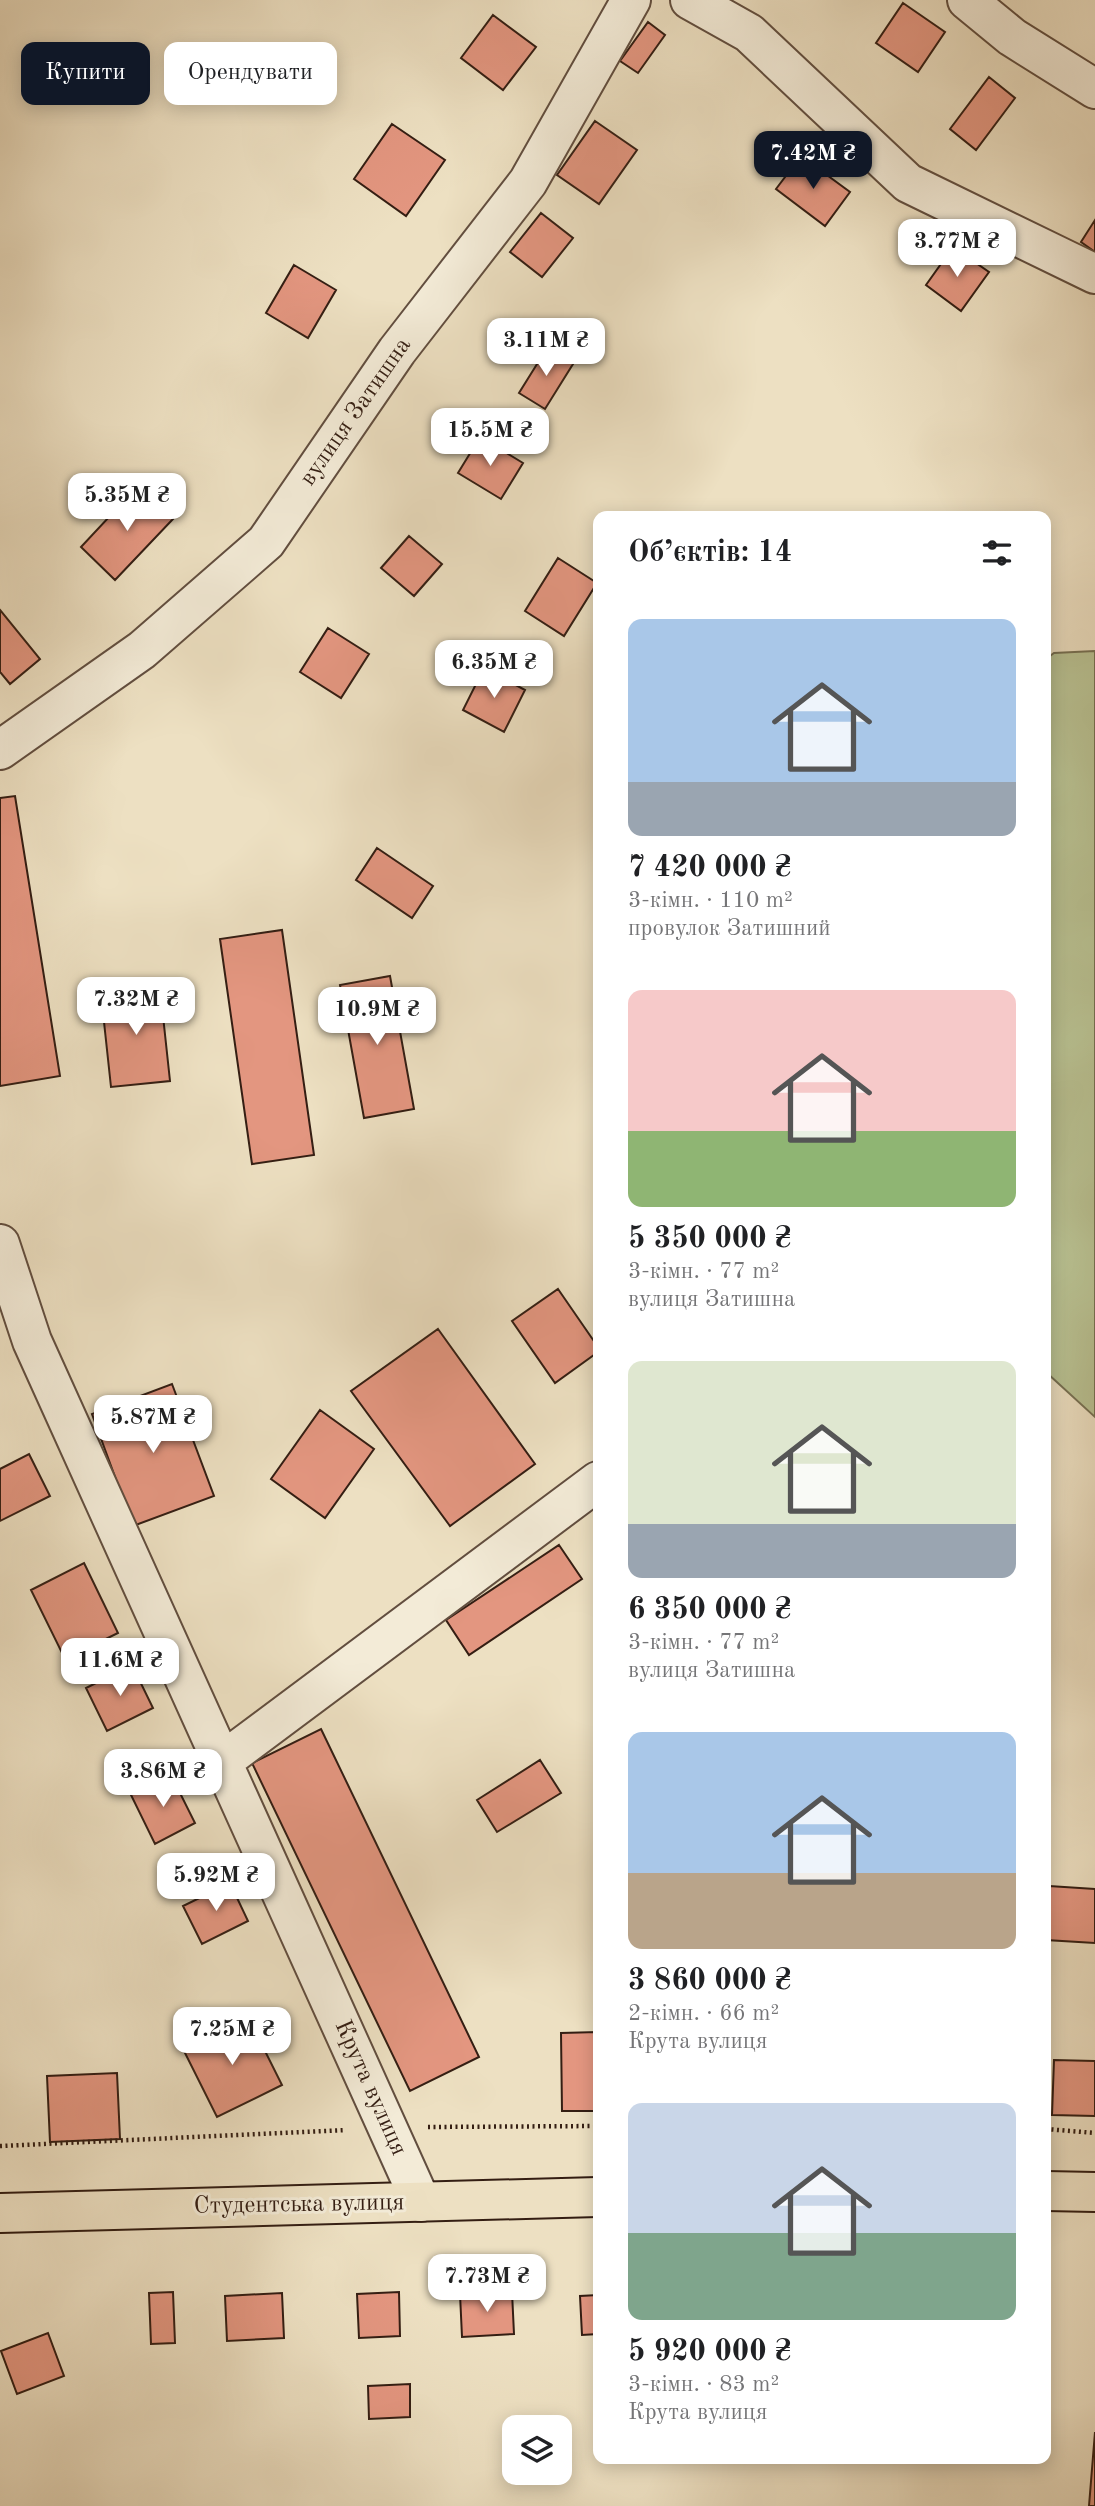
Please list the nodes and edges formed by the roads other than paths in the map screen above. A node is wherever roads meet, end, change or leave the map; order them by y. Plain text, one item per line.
1 (631, 0) edge
2 (690, 0) edge
3 (967, 0) edge
4 (1095, 89) edge
5 (1095, 274) edge
6 (0, 750) edge
7 (0, 1244) edge
8 (593, 1485) edge
9 (223, 1761) junction
10 (1051, 2191) edge
11 (1095, 2192) edge
12 (593, 2197) edge
13 (421, 2202) junction
14 (0, 2213) edge

1 - 6 street, вулиця Затишна
2 - 5 street
3 - 4 street
7 - 9 street, Крута вулиця
8 - 9 street
9 - 13 street, Крута вулиця
10 - 11 main road
12 - 13 main road, Студентська вулиця
13 - 14 main road, Студентська вулиця

